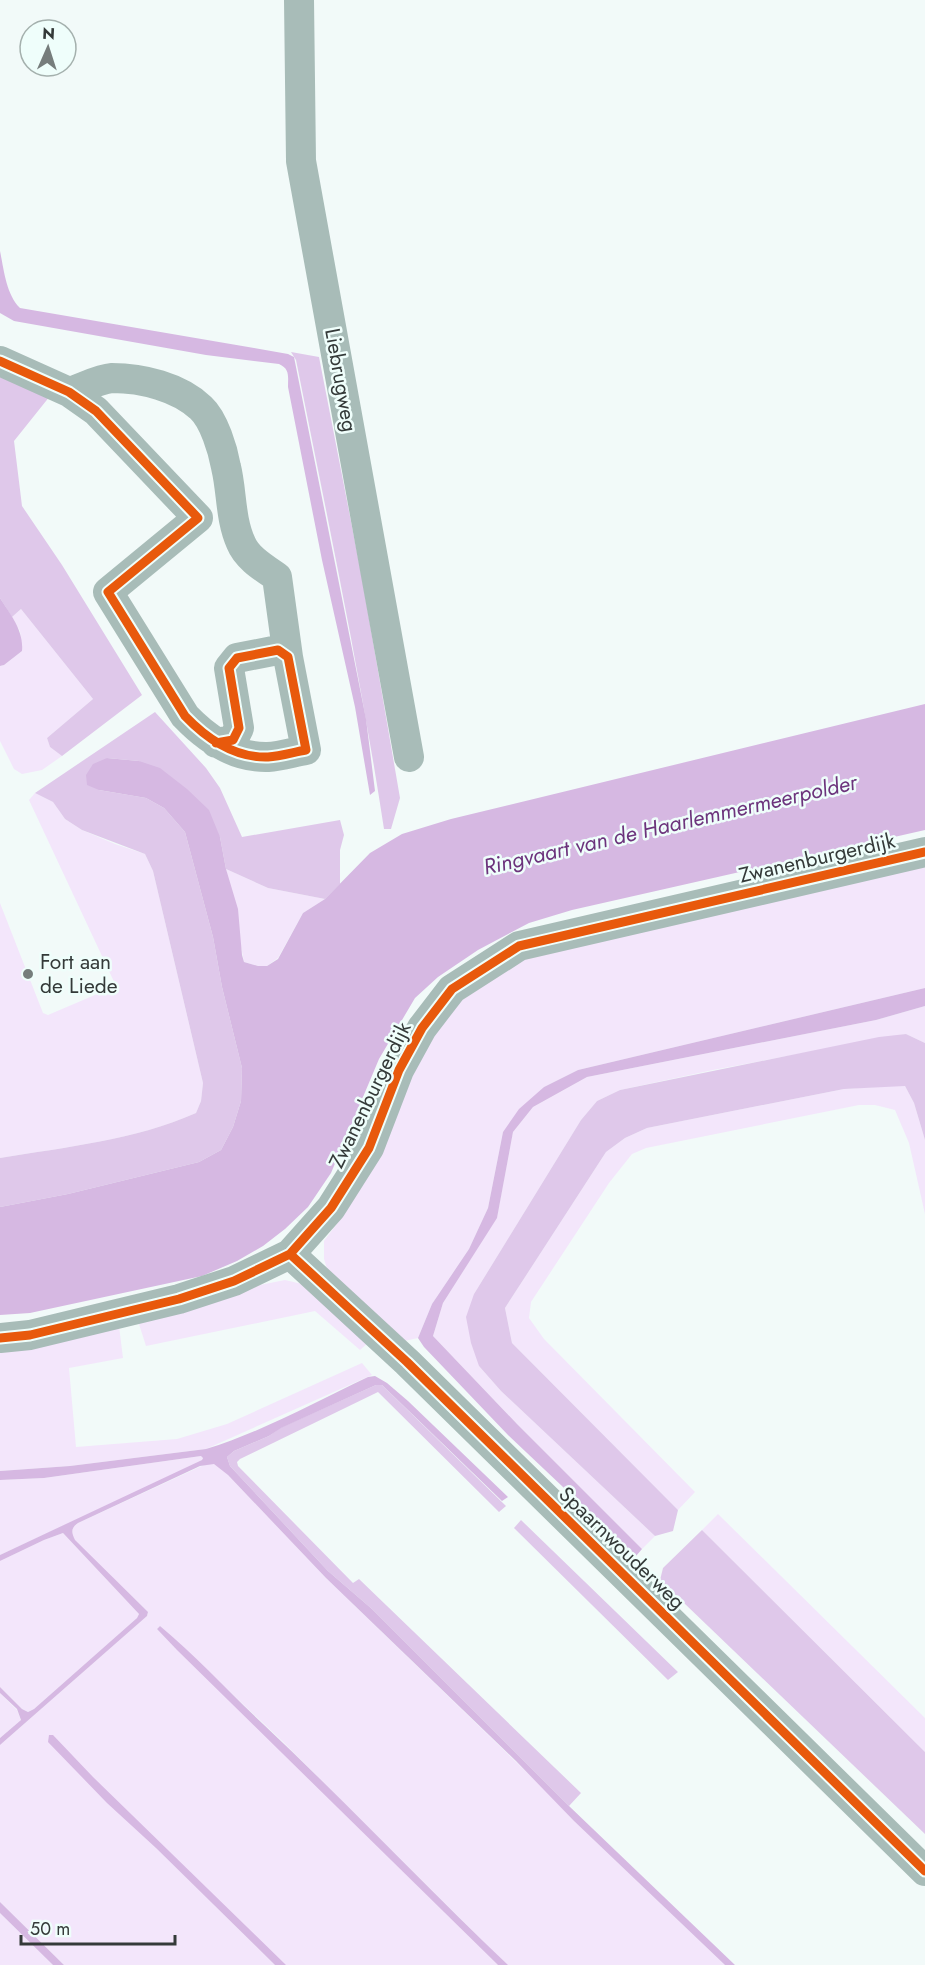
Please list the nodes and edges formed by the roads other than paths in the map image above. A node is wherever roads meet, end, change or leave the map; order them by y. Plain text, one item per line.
1 (299, 0) edge
2 (0, 362) edge
3 (69, 392) junction
4 (198, 518) junction
5 (241, 544) junction
6 (288, 657) junction
7 (216, 743) junction
8 (409, 757) dead end
9 (925, 852) edge
10 (290, 1254) junction
11 (0, 1338) edge
12 (925, 1871) edge

1 - 8 street, Liebrugweg
2 - 3 street
3 - 4 street
3 - 5 street
4 - 5 street
4 - 7 street
5 - 6 street
6 - 7 street
6 - 7 street
9 - 10 street, Zwanenburgerdijk
10 - 11 street, Zwanenburgerdijk
10 - 12 street, Spaarnwouderweg

